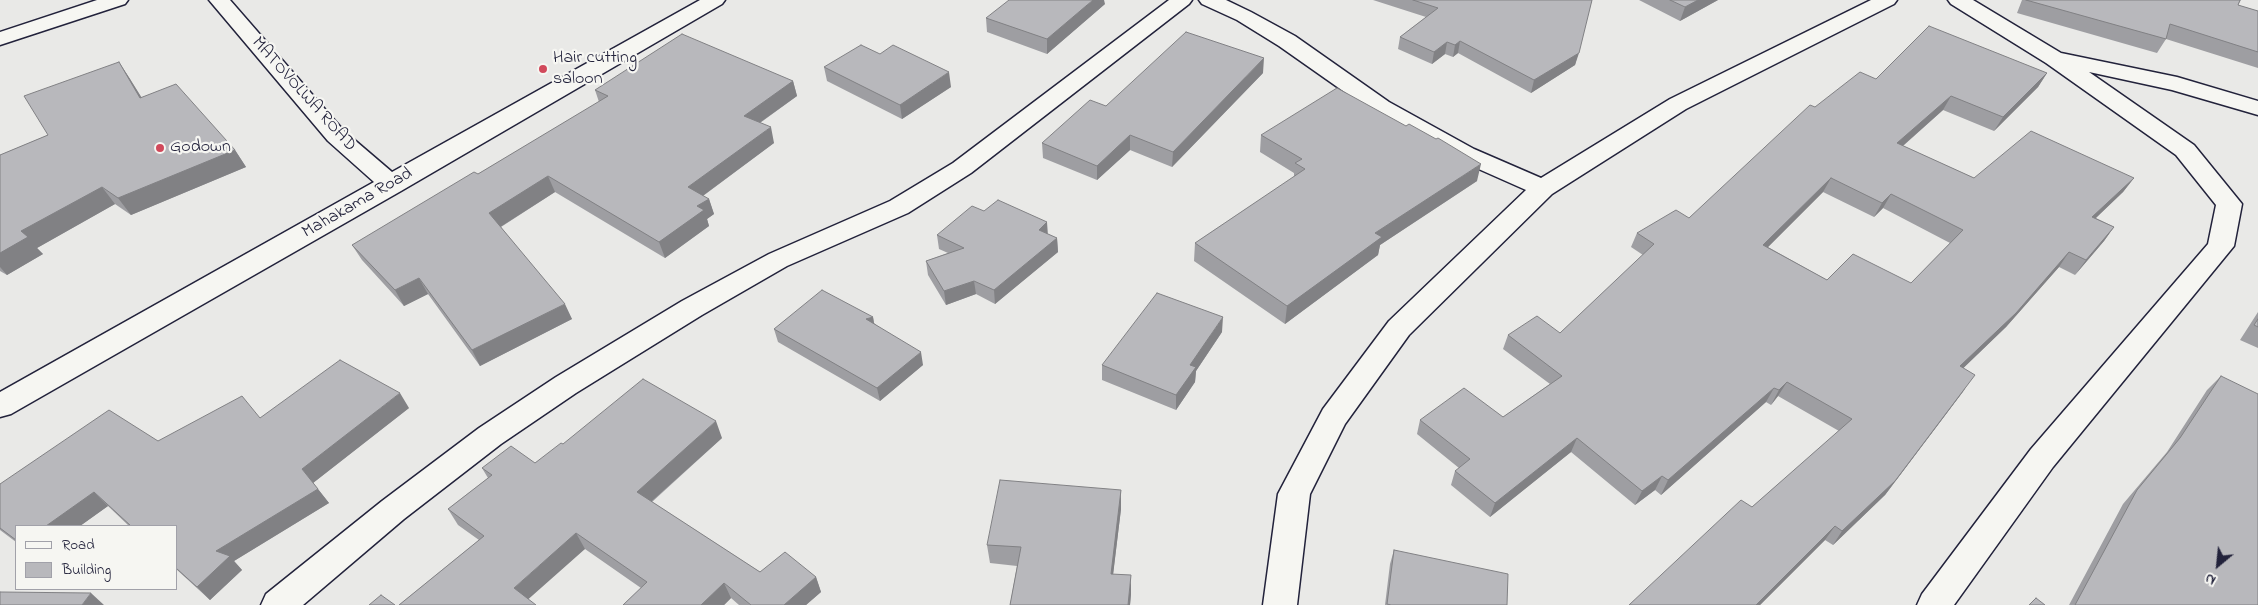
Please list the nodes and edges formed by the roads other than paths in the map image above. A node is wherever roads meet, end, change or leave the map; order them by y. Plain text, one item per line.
1 (118, 0) edge
2 (219, 0) edge
3 (715, 0) edge
4 (1182, 0) edge
5 (1209, 0) edge
6 (1887, 0) edge
7 (1958, 0) edge
8 (0, 39) edge
9 (2054, 58) junction
10 (2258, 108) edge
11 (392, 185) junction
12 (1543, 188) junction
13 (0, 406) edge
14 (278, 605) edge
15 (1280, 605) edge
16 (1934, 605) edge

1 - 8 street
2 - 11 street, MATOVOLWA ROAD
3 - 11 street, Mahakama Road
4 - 14 street
5 - 12 street
6 - 12 street
7 - 9 street
9 - 10 street
9 - 16 street
11 - 13 street, Mahakama Road
12 - 15 street

